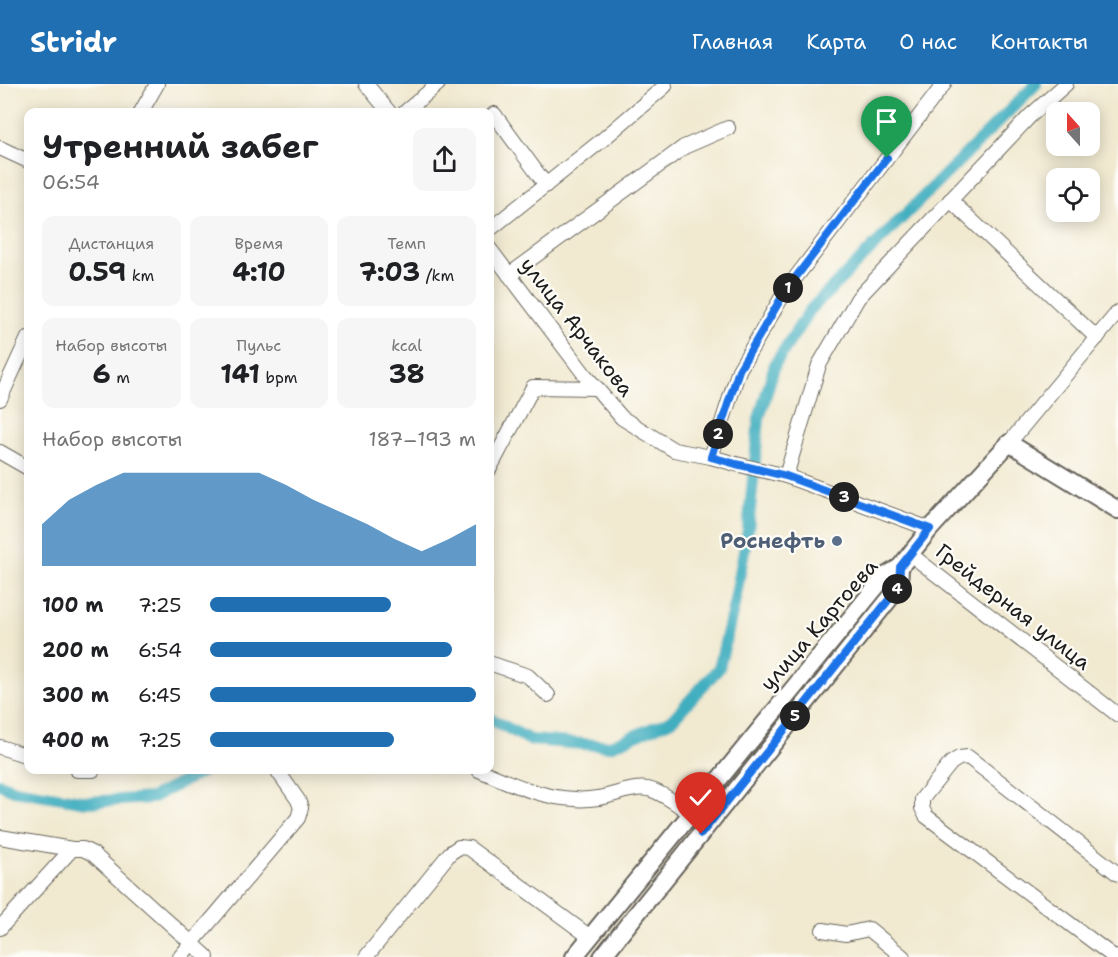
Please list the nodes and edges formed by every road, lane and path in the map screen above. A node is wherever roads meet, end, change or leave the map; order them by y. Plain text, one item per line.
1 (157, 84) edge
2 (366, 84) edge
3 (438, 84) edge
4 (1066, 84) edge
5 (666, 86) dead end
6 (938, 87) edge
7 (143, 108) edge
8 (386, 108) edge
9 (410, 108) edge
10 (494, 114) dead end
11 (728, 128) dead end
12 (0, 148) edge
13 (24, 159) edge
14 (546, 185) junction
15 (950, 200) junction
16 (494, 226) edge
17 (494, 255) edge
18 (509, 275) junction
19 (1118, 312) edge
20 (1097, 338) junction
21 (24, 347) edge
22 (597, 388) junction
23 (0, 399) edge
24 (1009, 443) junction
25 (0, 452) edge
26 (711, 457) junction
27 (494, 461) edge
28 (24, 466) edge
29 (786, 476) junction
30 (1118, 510) edge
31 (930, 529) junction
32 (905, 561) junction
33 (494, 665) edge
34 (548, 695) dead end
35 (1118, 715) edge
36 (0, 747) edge
37 (24, 755) edge
38 (280, 774) edge
39 (488, 774) edge
40 (692, 814) junction
41 (0, 837) edge
42 (72, 849) junction
43 (1118, 874) edge
44 (0, 928) edge
45 (823, 930) dead end
46 (590, 937) junction
47 (192, 944) junction
48 (180, 957) edge
49 (207, 957) edge
50 (366, 957) edge
51 (574, 957) edge
52 (602, 957) edge
53 (903, 957) edge
54 (1114, 957) edge

1 - 7 street
2 - 8 street
3 - 9 street
4 - 15 street
5 - 14 street
6 - 26 street
10 - 14 street
11 - 18 street
12 - 13 street
14 - 16 street
15 - 20 street
15 - 29 street
17 - 18 street, улица Арчакова
18 - 22 street, улица Арчакова
19 - 20 street
20 - 24 street
21 - 23 street
22 - 26 street, улица Арчакова
22 - 27 street
24 - 30 main road
24 - 31 main road
25 - 28 street
26 - 29 street, улица Арчакова
29 - 31 street
31 - 32 main road
32 - 35 street, Грейдерная улица
32 - 40 main road, улица Картоева
32 - 52 main road, улица Картоева
33 - 34 street
36 - 37 street
38 - 47 street
39 - 40 street
40 - 46 main road, улица Картоева
41 - 42 street
42 - 44 street
42 - 47 street
43 - 54 street
45 - 53 street
46 - 50 street
46 - 51 main road, улица Картоева
47 - 48 street
47 - 49 street

